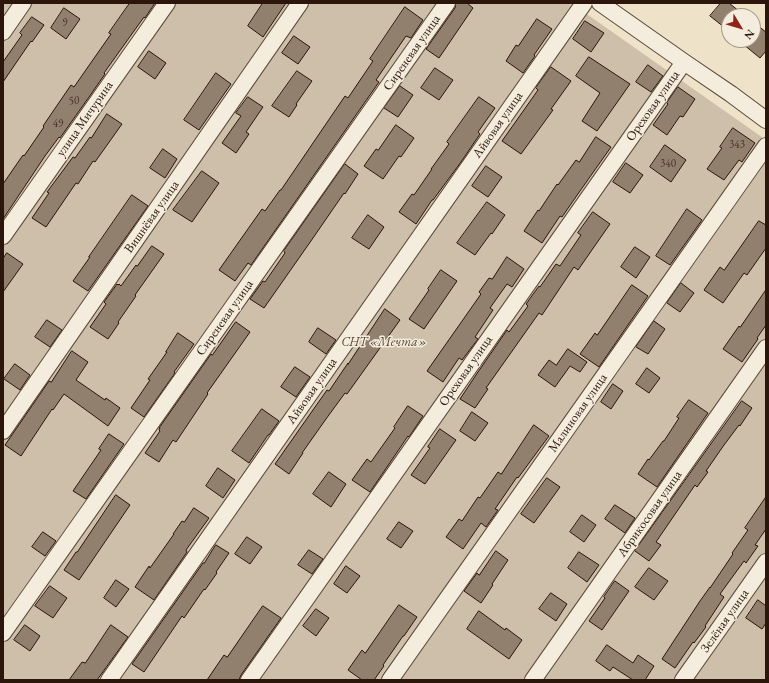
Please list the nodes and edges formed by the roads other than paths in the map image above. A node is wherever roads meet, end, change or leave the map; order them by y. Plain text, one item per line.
1 (23, 3) edge
2 (167, 3) edge
3 (300, 3) edge
4 (447, 3) edge
5 (584, 3) edge
6 (600, 3) edge
7 (3, 32) edge
8 (684, 62) junction
9 (766, 120) edge
10 (766, 146) edge
11 (3, 236) edge
12 (766, 348) edge
13 (3, 431) edge
14 (766, 562) edge
15 (3, 633) edge
16 (109, 680) edge
17 (249, 680) edge
18 (390, 680) edge
19 (533, 680) edge
20 (683, 680) edge

1 - 7 street
2 - 11 street, улица Мичурина
3 - 13 street, Вишнёвая улица
4 - 15 street, Сиреневая улица
5 - 16 street, Айвовая улица
6 - 8 street
8 - 9 street
8 - 17 street, Ореховая улица
10 - 18 street, Малиновая улица
12 - 19 street, Абрикосовая улица
14 - 20 street, Зелёная улица

